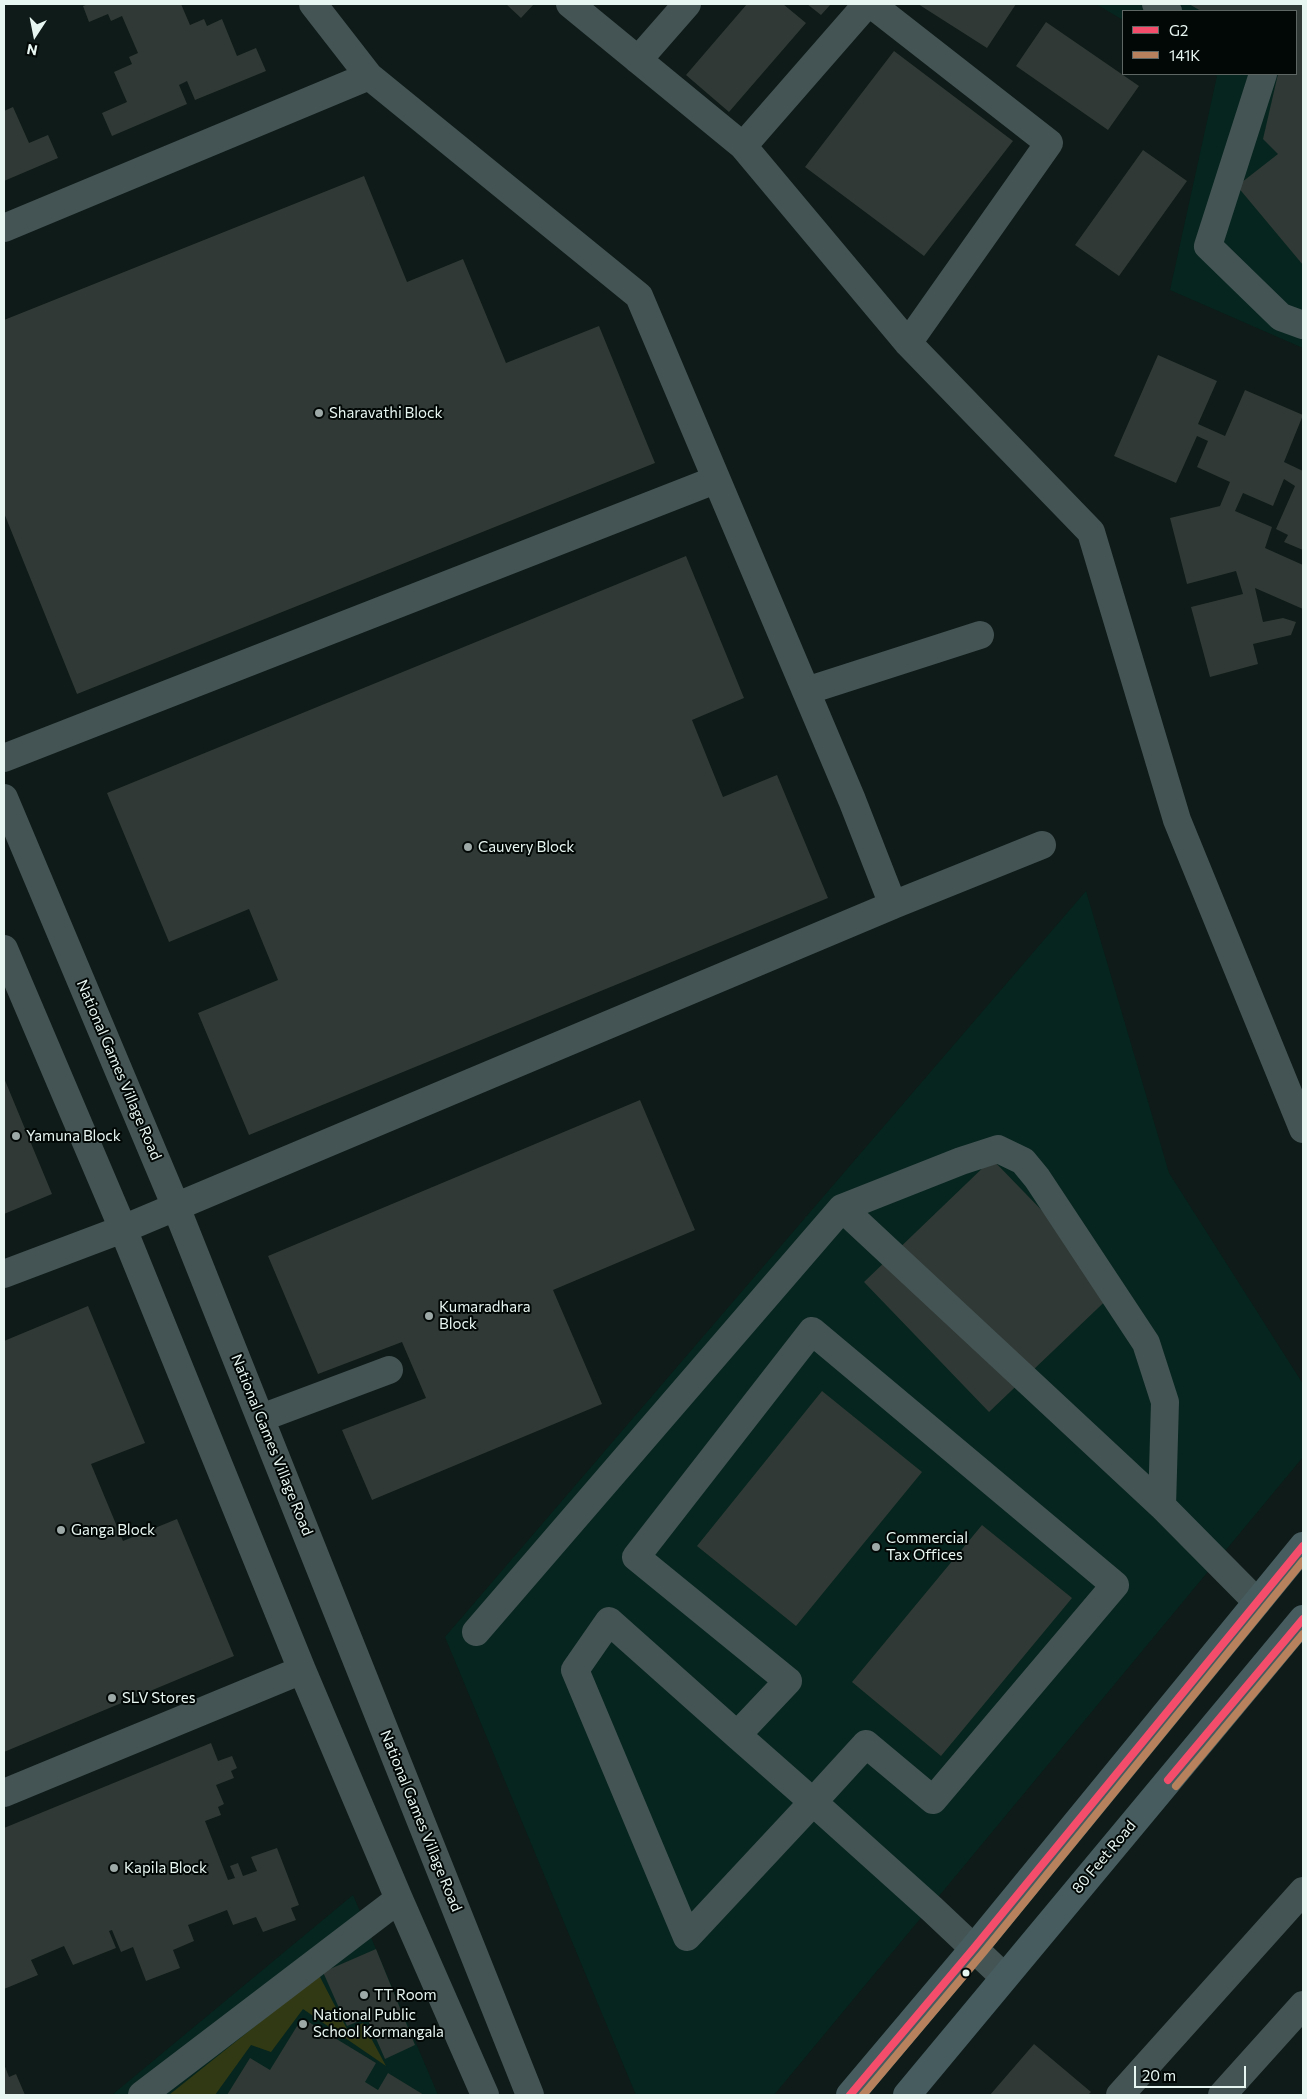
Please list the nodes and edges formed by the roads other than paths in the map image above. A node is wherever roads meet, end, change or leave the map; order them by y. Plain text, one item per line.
1 (313, 4) edge
2 (570, 4) edge
3 (687, 4) edge
4 (867, 4) edge
5 (871, 4) edge
6 (638, 60) junction
7 (1263, 75) edge
8 (369, 76) junction
9 (743, 146) junction
10 (4, 228) edge
11 (1303, 325) edge
12 (908, 343) junction
13 (715, 480) junction
14 (980, 635) dead end
15 (806, 692) junction
16 (4, 758) edge
17 (4, 798) edge
18 (1042, 845) dead end
19 (893, 905) junction
20 (4, 950) edge
21 (1303, 1129) edge
22 (176, 1207) junction
23 (842, 1208) junction
24 (123, 1230) junction
25 (4, 1274) edge
26 (390, 1370) dead end
27 (261, 1418) junction
28 (1162, 1506) junction
29 (1301, 1553) edge
30 (1257, 1602) junction
31 (1303, 1619) edge
32 (476, 1632) dead end
33 (302, 1670) junction
34 (737, 1735) junction
35 (4, 1793) edge
36 (813, 1802) junction
37 (1303, 1891) edge
38 (399, 1899) junction
39 (974, 1948) junction
40 (1004, 1977) junction
41 (1303, 2005) edge
42 (142, 2095) edge
43 (485, 2095) edge
44 (530, 2095) edge
45 (850, 2095) edge
46 (907, 2095) edge
47 (1120, 2095) edge
48 (1222, 2095) edge

1 - 8 street
2 - 6 street
3 - 6 street
4 - 9 street
5 - 12 street
6 - 9 street
7 - 11 street
8 - 10 street
8 - 13 street
9 - 12 street
12 - 21 street
13 - 15 street
13 - 16 street
14 - 15 street
15 - 19 street
17 - 22 street, National Games Village Road
18 - 19 street
19 - 22 street
20 - 24 street
22 - 24 street
22 - 27 street, National Games Village Road
23 - 28 street
23 - 28 street
23 - 32 street
24 - 25 street
24 - 33 street
26 - 27 street
27 - 44 street, National Games Village Road
28 - 30 street
29 - 30 main road
30 - 39 main road
31 - 40 main road, 80 Feet Road
33 - 35 street
33 - 38 street
34 - 36 street
34 - 36 street
34 - 36 street
36 - 39 street
37 - 47 street
38 - 42 street
38 - 43 street
39 - 40 street
39 - 45 main road
40 - 46 main road, 80 Feet Road
41 - 48 street

